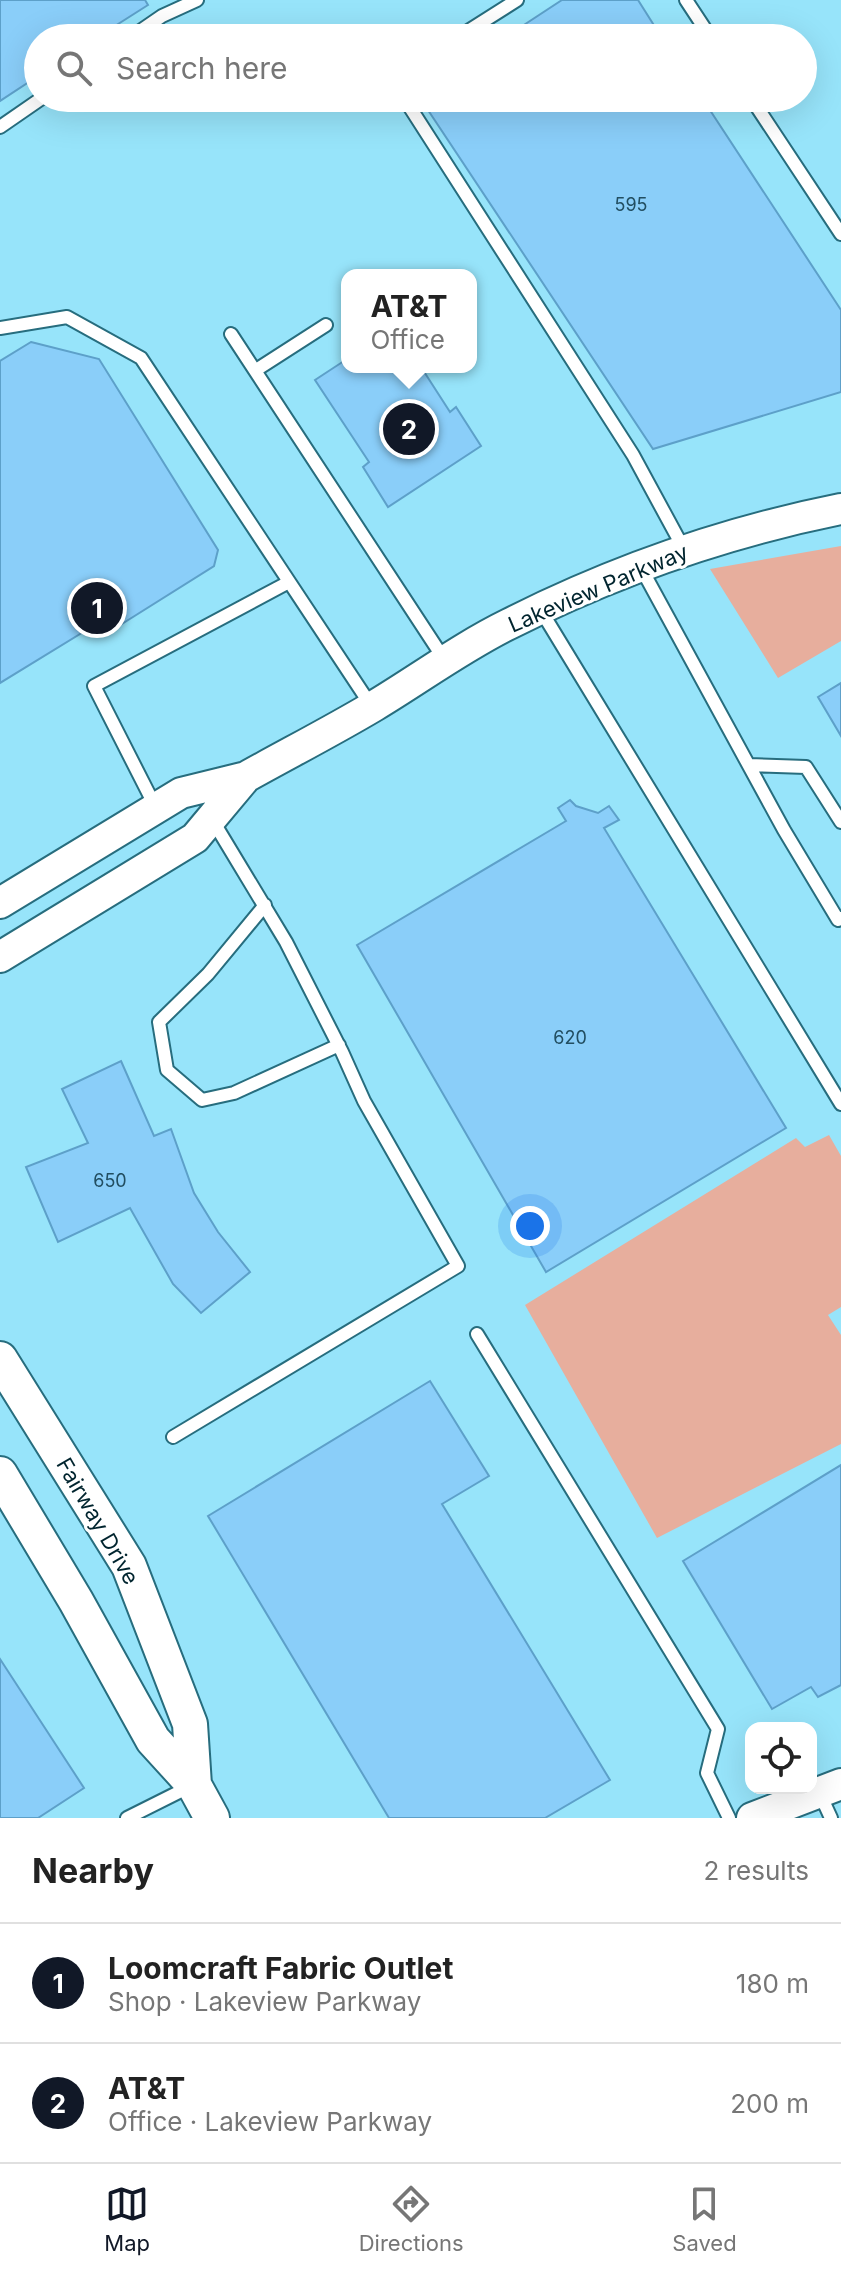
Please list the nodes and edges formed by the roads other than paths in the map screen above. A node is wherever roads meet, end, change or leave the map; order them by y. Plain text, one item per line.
1 (197, 0) edge
2 (517, 0) edge
3 (686, 0) edge
4 (150, 24) edge
5 (479, 24) edge
6 (702, 24) edge
7 (24, 110) edge
8 (413, 112) edge
9 (760, 112) edge
10 (0, 127) edge
11 (841, 234) edge
12 (326, 325) dead end
13 (0, 328) edge
14 (231, 334) dead end
15 (256, 370) junction
16 (841, 509) edge
17 (685, 551) junction
18 (640, 566) junction
19 (289, 582) junction
20 (540, 609) junction
21 (445, 662) junction
22 (372, 707) junction
23 (749, 765) junction
24 (246, 777) junction
25 (156, 808) junction
26 (211, 818) junction
27 (841, 822) edge
28 (0, 903) edge
29 (265, 905) junction
30 (841, 918) edge
31 (0, 957) edge
32 (339, 1045) junction
33 (841, 1104) edge
34 (477, 1334) dead end
35 (0, 1359) edge
36 (173, 1437) dead end
37 (0, 1474) edge
38 (194, 1785) junction
39 (830, 1798) edge
40 (127, 1818) edge
41 (212, 1818) edge
42 (729, 1818) edge
43 (752, 1818) edge

1 - 4 lane
2 - 5 lane
3 - 6 lane
7 - 10 lane
8 - 17 lane
9 - 11 lane
12 - 15 lane
13 - 19 lane
14 - 15 lane
15 - 21 lane
16 - 17 street, Lakeview Parkway
17 - 18 street, Lakeview Parkway
18 - 20 street, Lakeview Parkway
18 - 23 lane
19 - 22 lane
19 - 25 lane
20 - 21 street, Lakeview Parkway
20 - 33 lane
21 - 22 street, Lakeview Parkway
22 - 24 street, Lakeview Parkway
23 - 27 lane
23 - 30 lane
24 - 25 street, Lakeview Parkway
24 - 26 street, Lakeview Parkway
25 - 28 street, Lakeview Parkway
26 - 29 lane
26 - 31 street, Lakeview Parkway
29 - 32 lane
29 - 32 lane
32 - 36 lane
34 - 42 lane
35 - 38 main road, Fairway Drive
37 - 38 main road, Fairway Drive
38 - 40 lane
38 - 41 main road, Fairway Drive
39 - 43 street

